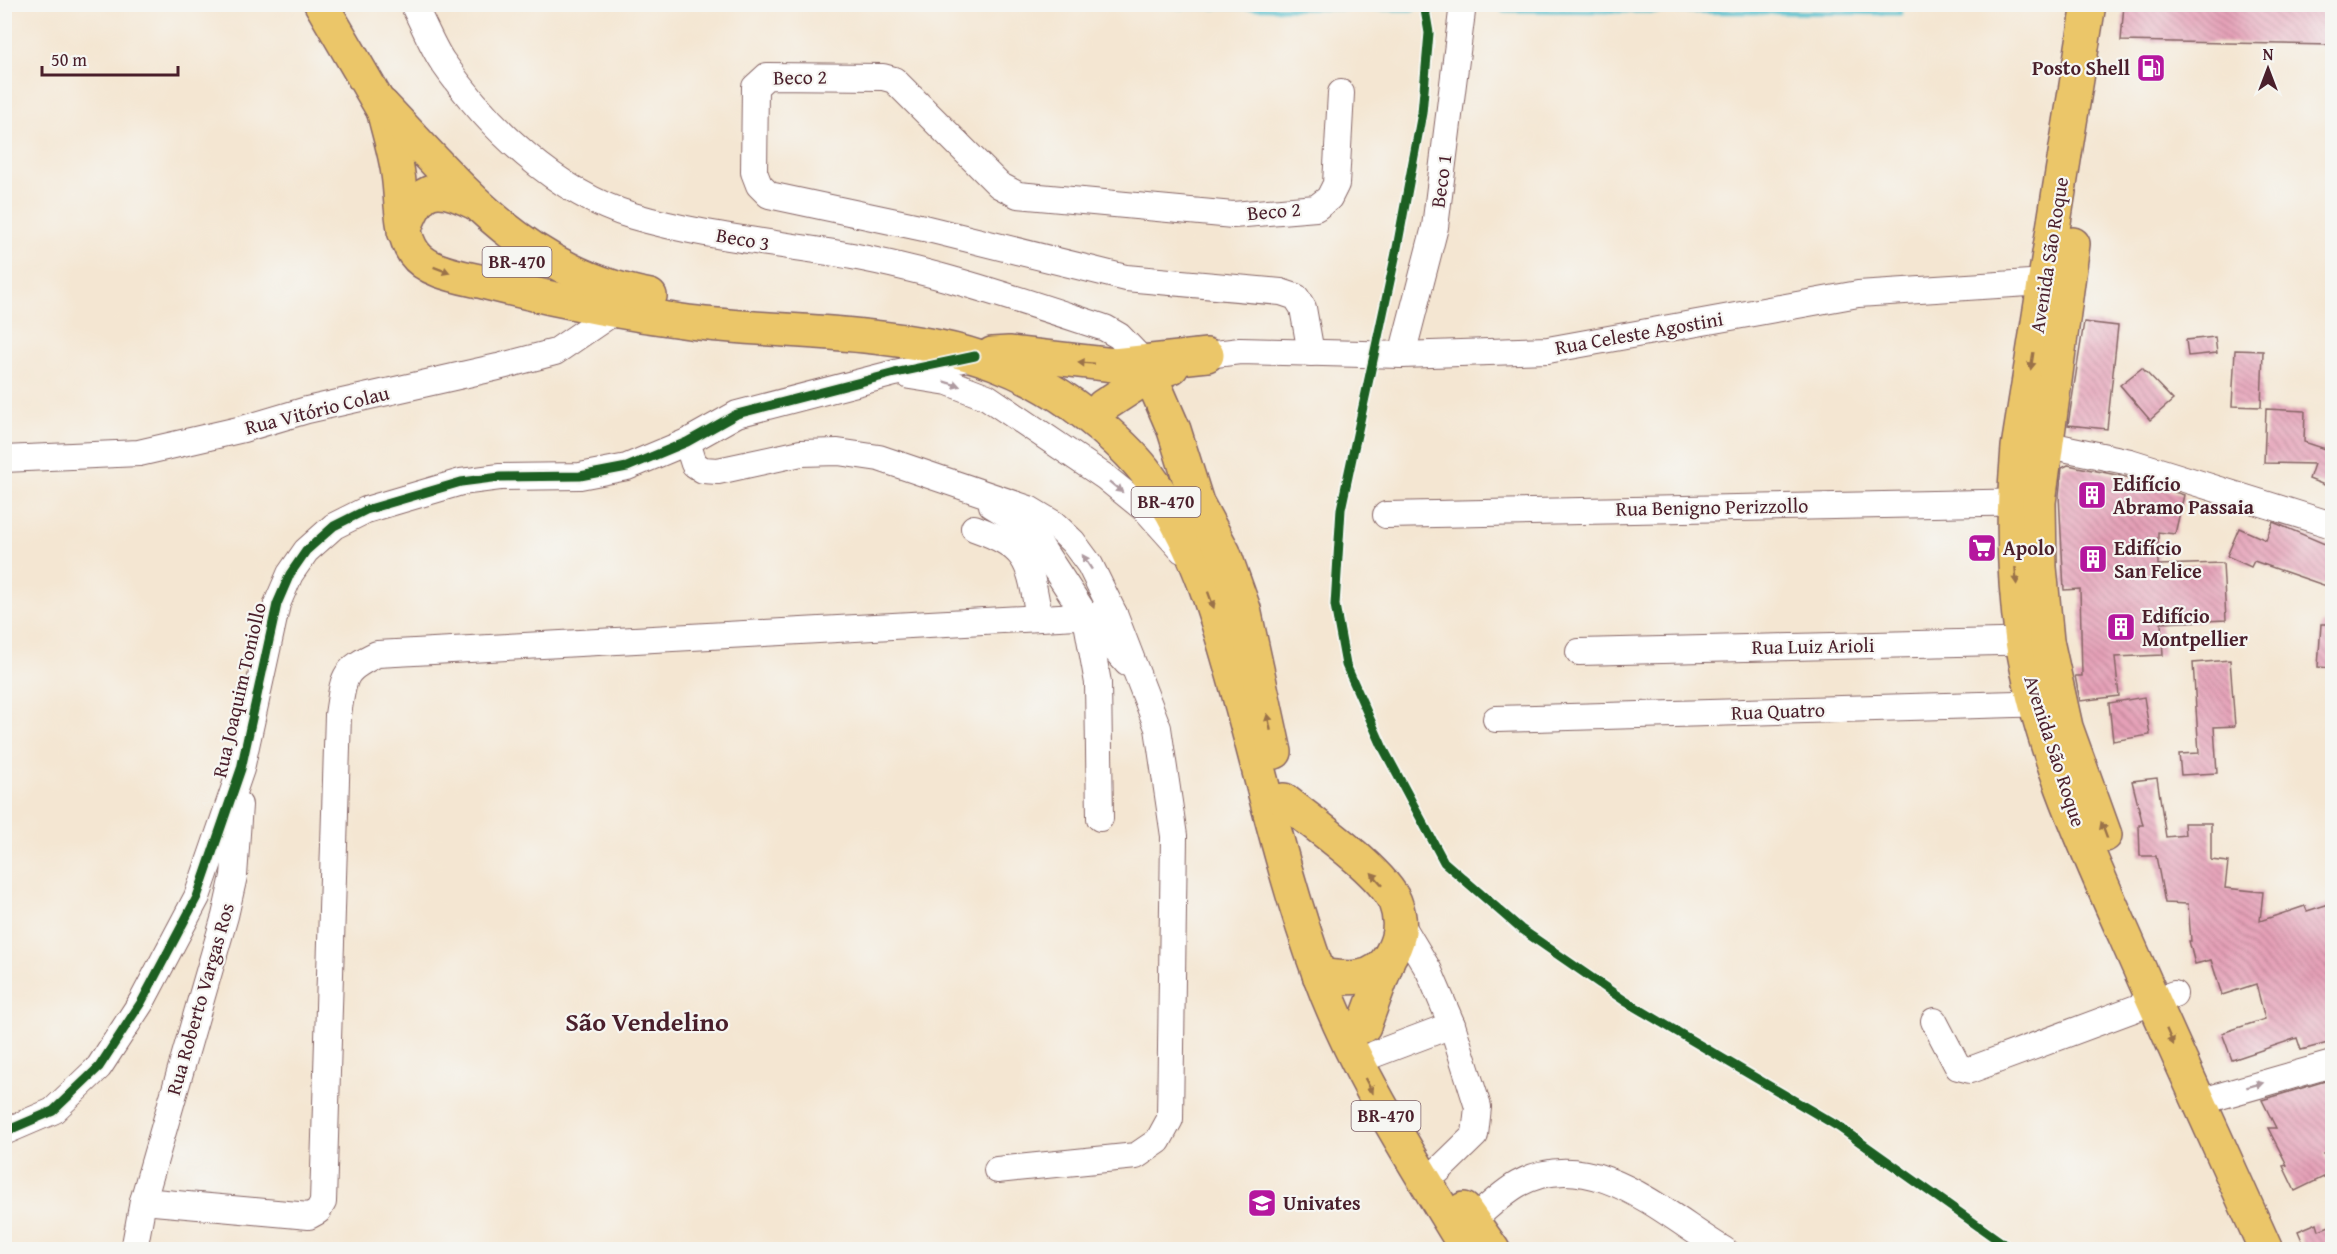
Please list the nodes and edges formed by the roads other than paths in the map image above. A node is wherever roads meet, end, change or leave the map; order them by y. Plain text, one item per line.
1 (321, 4) edge
2 (413, 4) edge
3 (1463, 4) edge
4 (2089, 4) edge
5 (2109, 4) edge
6 (1341, 93) dead end
7 (382, 105) junction
8 (432, 191) junction
9 (474, 202) junction
10 (404, 231) junction
11 (2056, 282) junction
12 (615, 311) junction
13 (1009, 353) junction
14 (1311, 353) junction
15 (1208, 355) junction
16 (1402, 355) junction
17 (975, 356) junction
18 (1148, 368) junction
19 (895, 373) junction
20 (1103, 406) junction
21 (1174, 430) junction
22 (687, 442) junction
23 (2049, 445) junction
24 (4, 459) edge
25 (967, 489) junction
26 (2023, 496) junction
27 (1197, 503) junction
28 (1386, 514) dead end
29 (2332, 525) edge
30 (974, 528) dead end
31 (1200, 569) junction
32 (1114, 614) junction
33 (1086, 616) junction
34 (1040, 617) junction
35 (2035, 641) junction
36 (1579, 652) dead end
37 (1137, 675) junction
38 (2048, 703) junction
39 (1496, 719) dead end
40 (242, 769) junction
41 (1284, 800) junction
42 (1100, 818) dead end
43 (1401, 924) junction
44 (1387, 963) junction
45 (1331, 976) junction
46 (2164, 999) junction
47 (1934, 1021) dead end
48 (1452, 1025) junction
49 (1369, 1040) junction
50 (2332, 1064) edge
51 (2209, 1099) junction
52 (4, 1132) edge
53 (997, 1170) dead end
54 (1438, 1171) junction
55 (138, 1225) edge
56 (1470, 1235) edge
57 (1493, 1250) edge
58 (1724, 1250) edge
59 (2266, 1250) edge
60 (2285, 1250) edge

1 - 7 main road, BR-470
2 - 18 street, Beco 3
3 - 16 street, Beco 1
4 - 11 main road, Avenida São Roque
5 - 11 main road, Avenida São Roque
6 - 14 street, Beco 2
7 - 8 main road, BR-470
7 - 9 main road, BR-470
7 - 10 main road
8 - 9 main road
8 - 10 main road
8 - 12 main road, BR-470
9 - 13 main road, BR-470
10 -> 12 main road
11 - 16 street, Rua Celeste Agostini
11 - 23 main road, Avenida São Roque
11 -> 26 main road, Avenida São Roque
12 - 17 main road, BR-470
12 - 24 street, Rua Vitório Colau
13 - 17 main road
18 -> 13 main road
13 - 20 main road, BR-470
14 - 15 street, Rua Celeste Agostini
14 - 16 street, Rua Celeste Agostini
15 - 18 main road
15 - 21 main road
17 - 19 street
17 - 31 main road, BR-470
18 - 20 main road
18 - 21 main road
19 - 22 street, Rua Joaquim Toniollo
19 -> 31 street, Rua Joaquim Toniollo
20 - 27 main road, BR-470
21 - 27 main road
22 - 25 street
22 - 40 street, Rua Joaquim Toniollo
23 - 26 main road, Avenida São Roque
23 - 29 street
32 -> 25 street
25 - 33 street
26 - 28 street, Rua Benigno Perizzollo
26 - 35 main road, Avenida São Roque
41 -> 27 main road, BR-470
30 - 34 street
31 -> 45 main road, BR-470
32 - 33 street
32 - 37 street
33 - 34 street
33 - 37 street
33 - 42 street
34 - 55 street
35 - 36 street, Rua Luiz Arioli
35 - 38 main road, Avenida São Roque
37 - 53 street
38 - 39 street, Rua Quatro
38 - 46 main road, Avenida São Roque
40 - 52 street, Rua Joaquim Toniollo
40 - 55 street, Rua Roberto Vargas Ros
43 -> 41 main road
41 - 45 main road, BR-470
43 - 44 main road
43 - 48 street
44 - 45 main road
44 - 49 main road
45 - 49 main road, BR-470
45 -> 56 main road, BR-470
46 - 47 street
46 - 51 main road, Avenida São Roque
48 - 49 street
48 - 54 street
49 - 54 main road, BR-470
51 -> 50 street
51 - 59 main road, Avenida São Roque
51 - 60 main road, Avenida São Roque
54 - 56 main road, BR-470
56 - 57 main road, BR-470
56 - 58 street

